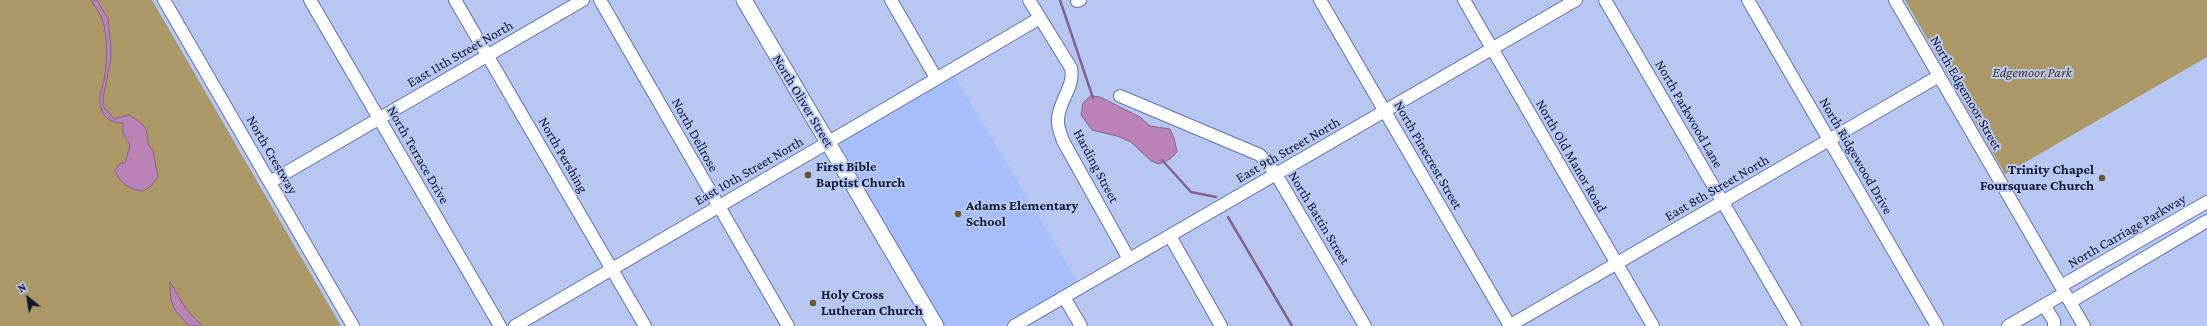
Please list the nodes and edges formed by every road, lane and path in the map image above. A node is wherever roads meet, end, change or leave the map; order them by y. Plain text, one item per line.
1 (164, 0) edge
2 (310, 0) edge
3 (455, 0) edge
4 (583, 0) edge
5 (600, 0) edge
6 (744, 0) edge
7 (891, 0) edge
8 (1029, 0) edge
9 (1320, 0) edge
10 (1464, 0) edge
11 (1576, 0) edge
12 (1605, 0) edge
13 (1748, 0) edge
14 (1895, 0) edge
15 (1040, 18) junction
16 (1492, 49) junction
17 (488, 56) junction
18 (1939, 76) junction
19 (936, 78) junction
20 (1120, 96) dead end
21 (1385, 111) junction
22 (380, 119) junction
23 (1829, 140) junction
24 (828, 142) junction
25 (1276, 174) junction
26 (270, 182) junction
27 (1723, 202) junction
28 (2207, 202) edge
29 (718, 206) junction
30 (2207, 221) edge
31 (1170, 236) junction
32 (1130, 259) junction
33 (1617, 264) junction
34 (612, 269) junction
35 (2066, 294) junction
36 (1064, 297) junction
37 (2044, 305) junction
38 (354, 326) edge
39 (500, 326) edge
40 (515, 326) edge
41 (645, 326) edge
42 (788, 326) edge
43 (936, 326) edge
44 (1014, 326) edge
45 (1081, 326) edge
46 (1221, 326) edge
47 (1365, 326) edge
48 (1510, 326) edge
49 (1653, 326) edge
50 (1795, 326) edge
51 (1937, 326) edge
52 (2008, 326) edge
53 (2054, 326) edge
54 (2084, 326) edge

1 - 26 street, North Crestway
2 - 22 street, North Terrace Drive
3 - 17 street, North Pershing
4 - 17 street, East 11th Street North
5 - 29 street, North Dellrose
6 - 24 main road, North Oliver Street
7 - 19 street
8 - 15 street, Harding Street
9 - 21 street, North Pinecrest Street
10 - 16 street, North Old Manor Road
11 - 16 street, East 9th Street North
12 - 27 street, North Parkwood Lane
13 - 23 street, North Ridgewood Drive
14 - 18 street, North Edgemoor Street
15 - 19 street, East 10th Street North
15 - 32 street, Harding Street
16 - 21 street, East 9th Street North
16 - 33 street, North Old Manor Road
17 - 22 street, East 11th Street North
17 - 34 street, North Pershing
18 - 23 street, East 8th Street North
18 - 35 street, North Edgemoor Street
19 - 24 street, East 10th Street North
20 - 25 street, North Battin Street
21 - 25 street, East 9th Street North
21 - 48 street, North Pinecrest Street
22 - 26 street, East 11th Street North
22 - 39 street, North Terrace Drive
23 - 27 street, East 8th Street North
23 - 51 street, North Ridgewood Drive
24 - 29 street, East 10th Street North
24 - 43 main road, North Oliver Street
25 - 31 street, East 9th Street North
25 - 47 street, North Battin Street
26 - 38 street, North Crestway
27 - 33 street, East 8th Street North
27 - 50 street, North Parkwood Lane
28 - 35 street, North Carriage Parkway
29 - 34 street, East 10th Street North
29 - 42 street, North Dellrose
30 - 35 street
31 - 32 street, East 9th Street North
31 - 46 street
32 - 36 street, East 9th Street North
33 - 48 street, East 8th Street North
33 - 49 street, North Old Manor Road
34 - 40 street, East 10th Street North
34 - 41 street, North Pershing
35 - 37 street
35 - 54 street, North Edgemoor Street
36 - 44 street, East 9th Street North
36 - 45 street
37 - 52 street
37 - 53 street

